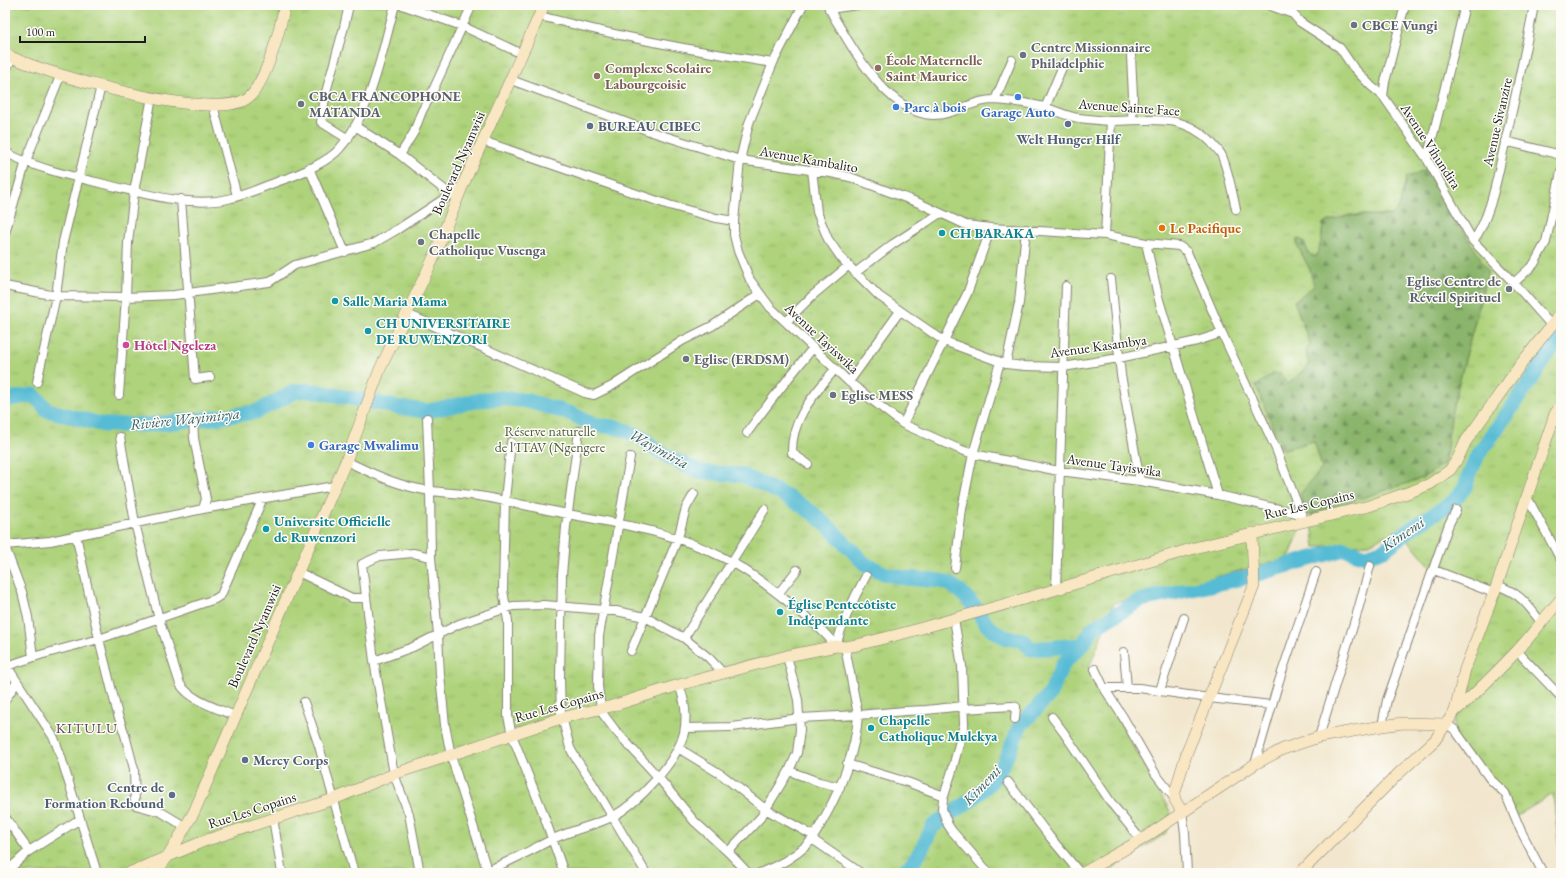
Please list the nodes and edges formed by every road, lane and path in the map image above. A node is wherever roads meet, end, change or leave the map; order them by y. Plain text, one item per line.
1 (285, 5) edge
2 (349, 5) edge
3 (395, 5) edge
4 (402, 5) edge
5 (472, 5) edge
6 (544, 5) edge
7 (803, 5) edge
8 (857, 5) edge
9 (1270, 5) edge
10 (1405, 5) edge
11 (1465, 5) edge
12 (1534, 5) edge
13 (828, 7) edge
14 (540, 16) junction
15 (462, 26) junction
16 (522, 54) junction
17 (8, 56) edge
18 (1131, 56) dead end
19 (1012, 60) dead end
20 (773, 63) junction
21 (1064, 63) dead end
22 (5, 71) edge
23 (61, 74) junction
24 (511, 80) junction
25 (102, 86) junction
26 (1383, 96) junction
27 (152, 97) junction
28 (995, 100) junction
29 (213, 105) junction
30 (1045, 108) junction
31 (1132, 120) junction
32 (1111, 121) junction
33 (355, 126) junction
34 (348, 139) junction
35 (483, 141) junction
36 (1506, 142) junction
37 (5, 152) edge
38 (400, 155) junction
39 (1561, 155) edge
40 (1427, 159) junction
41 (740, 160) junction
42 (26, 161) junction
43 (309, 168) junction
44 (812, 170) junction
45 (1561, 172) edge
46 (79, 179) junction
47 (462, 187) junction
48 (134, 192) junction
49 (450, 194) junction
50 (237, 196) junction
51 (181, 199) junction
52 (1236, 209) dead end
53 (940, 213) junction
54 (734, 221) junction
55 (991, 228) junction
56 (1026, 230) junction
57 (5, 233) edge
58 (1105, 235) junction
59 (1473, 241) junction
60 (1146, 242) junction
61 (345, 252) junction
62 (848, 266) junction
63 (855, 273) junction
64 (1111, 279) dead end
65 (1514, 283) junction
66 (5, 286) edge
67 (1066, 286) dead end
68 (188, 293) junction
69 (760, 294) junction
70 (56, 296) junction
71 (126, 297) junction
72 (900, 311) junction
73 (1561, 312) edge
74 (407, 314) junction
75 (786, 322) junction
76 (1551, 325) junction
77 (1222, 332) junction
78 (944, 341) junction
79 (1174, 346) junction
80 (813, 348) junction
81 (1119, 358) junction
82 (1003, 363) junction
83 (1063, 367) junction
84 (835, 369) junction
85 (210, 377) dead end
86 (37, 382) dead end
87 (849, 382) junction
88 (119, 395) dead end
89 (1561, 405) edge
90 (427, 418) dead end
91 (193, 420) dead end
92 (903, 424) junction
93 (579, 431) dead end
94 (747, 433) dead end
95 (120, 437) dead end
96 (511, 442) dead end
97 (973, 454) junction
98 (630, 457) dead end
99 (346, 461) junction
100 (808, 464) dead end
101 (1059, 471) junction
102 (1140, 481) junction
103 (334, 486) junction
104 (430, 491) junction
105 (694, 494) dead end
106 (1218, 495) junction
107 (263, 498) junction
108 (1528, 499) junction
109 (505, 500) junction
110 (203, 509) junction
111 (765, 509) dead end
112 (1456, 510) dead end
113 (567, 514) junction
114 (1303, 518) junction
115 (135, 523) junction
116 (619, 523) junction
117 (1252, 533) junction
118 (76, 535) junction
119 (678, 538) junction
120 (10, 545) edge
121 (431, 557) junction
122 (1561, 560) edge
123 (732, 562) junction
124 (1370, 566) dead end
125 (955, 568) dead end
126 (797, 570) dead end
127 (1434, 570) junction
128 (298, 572) junction
129 (1316, 572) dead end
130 (866, 576) dead end
131 (1056, 589) junction
132 (1496, 589) junction
133 (778, 594) junction
134 (365, 598) junction
135 (1560, 602) edge
136 (560, 605) junction
137 (505, 609) junction
138 (603, 610) junction
139 (645, 617) junction
140 (1184, 618) dead end
141 (159, 619) junction
142 (954, 619) junction
143 (1541, 622) junction
144 (438, 635) junction
145 (684, 638) junction
146 (99, 639) junction
147 (841, 646) junction
148 (631, 651) dead end
149 (1517, 651) junction
150 (1124, 652) dead end
151 (787, 656) junction
152 (33, 657) junction
153 (374, 661) junction
154 (6, 664) edge
155 (1095, 669) dead end
156 (724, 674) junction
157 (17, 682) junction
158 (679, 686) junction
159 (1104, 688) junction
160 (1126, 688) junction
161 (1160, 690) junction
162 (1561, 697) edge
163 (6, 698) edge
164 (1209, 698) junction
165 (304, 702) dead end
166 (1271, 705) junction
167 (964, 707) junction
168 (601, 709) junction
169 (1455, 711) junction
170 (858, 715) junction
171 (235, 716) junction
172 (562, 717) junction
173 (1052, 717) dead end
174 (800, 718) junction
175 (1015, 719) dead end
176 (1447, 724) junction
177 (1382, 726) junction
178 (685, 728) junction
179 (512, 734) junction
180 (1319, 737) junction
181 (678, 748) junction
182 (451, 756) junction
183 (847, 764) junction
184 (1255, 764) junction
185 (789, 771) junction
186 (394, 774) junction
187 (658, 777) junction
188 (1008, 782) dead end
189 (840, 787) junction
190 (944, 796) junction
191 (334, 799) junction
192 (1176, 800) junction
193 (765, 809) junction
194 (1182, 812) junction
195 (612, 816) junction
196 (5, 818) edge
197 (273, 818) junction
198 (80, 819) junction
199 (186, 827) junction
200 (813, 838) junction
201 (553, 839) junction
202 (1141, 840) junction
203 (30, 851) junction
204 (728, 852) junction
205 (169, 855) junction
206 (158, 871) edge
207 (485, 872) edge
208 (5, 873) edge
209 (97, 873) edge
210 (129, 873) edge
211 (282, 873) edge
212 (354, 873) edge
213 (420, 873) edge
214 (564, 873) edge
215 (646, 873) edge
216 (748, 873) edge
217 (760, 873) edge
218 (861, 873) edge
219 (989, 873) edge
220 (1082, 873) edge
221 (1187, 873) edge
222 (1300, 873) edge
223 (1543, 873) edge

1 - 29 street
2 - 34 street
3 - 33 street
4 - 15 street
5 - 15 street
6 - 14 street, Boulevard Nyamwisi
7 - 20 street, Avenue Tayiswika
8 - 13 street
9 - 26 street, Avenue Vihundira
10 - 26 street
11 - 40 street
12 - 36 street, Avenue Sivanzire
13 - 28 street, Avenue Sainte Face
14 - 16 street, Boulevard Nyamwisi
14 - 20 street
15 - 16 street
15 - 38 street
16 - 24 street, Boulevard Nyamwisi
17 - 22 street
17 - 23 street
18 - 31 street
19 - 28 street
20 - 41 street, Avenue Tayiswika
21 - 30 street
23 - 25 street
23 - 42 street
24 - 35 street, Boulevard Nyamwisi
24 - 41 street, Avenue Kambalito
25 - 27 street
25 - 46 street
26 - 40 street, Avenue Vihundira
27 - 29 street
27 - 48 street
28 - 30 street, Avenue Sainte Face
29 - 50 street
30 - 32 street, Avenue Sainte Face
31 - 32 street, Avenue Sainte Face
31 - 52 street, Avenue Sainte Face
32 - 58 street
33 - 34 street
33 - 38 street
34 - 43 street
35 - 47 street, Boulevard Nyamwisi
35 - 54 street
36 - 39 street
36 - 59 street, Avenue Sivanzire
37 - 42 street
38 - 49 street
40 - 59 street, Avenue Vihundira
41 - 44 street, Avenue Kambalito
41 - 54 street, Avenue Tayiswika
42 - 46 street
42 - 57 street
43 - 50 street
43 - 61 street
44 - 53 street, Avenue Kambalito
44 - 62 street, Avenue Kasambya
45 - 65 street
46 - 48 street
46 - 70 street
47 - 49 street
47 - 74 street, Boulevard Nyamwisi
48 - 51 street
48 - 71 street
49 - 61 street
50 - 51 street
51 - 68 street
53 - 55 street, Avenue Kambalito
53 - 63 street
54 - 69 street, Avenue Tayiswika
55 - 56 street, Avenue Kambalito
55 - 78 street
56 - 58 street, Avenue Kambalito
56 - 82 street
58 - 60 street, Avenue Kambalito
59 - 65 street, Avenue Vihundira
60 - 77 street, Avenue Kambalito
60 - 79 street
61 - 68 street
62 - 63 street, Avenue Kasambya
62 - 75 street
63 - 72 street, Avenue Kasambya
64 - 81 street
65 - 76 street, Avenue Vihundira
66 - 70 street
67 - 83 street
68 - 71 street
68 - 85 street
69 - 74 street
69 - 75 street, Avenue Tayiswika
70 - 71 street
70 - 86 street
71 - 88 street
72 - 78 street, Avenue Kasambya
72 - 87 street
73 - 76 street, Rue Les Copains
74 - 99 street, Boulevard Nyamwisi
75 - 80 street, Avenue Tayiswika
76 - 114 street, Rue Les Copains
77 - 79 street, Avenue Kasambya
77 - 114 street
78 - 82 street, Avenue Kasambya
78 - 92 street
79 - 81 street, Avenue Kasambya
79 - 106 street
80 - 84 street, Avenue Tayiswika
80 - 94 street
81 - 83 street, Avenue Kasambya
81 - 102 street
82 - 83 street, Avenue Kasambya
82 - 97 street
83 - 101 street
84 - 87 street, Avenue Tayiswika
84 - 100 street
87 - 92 street, Avenue Tayiswika
89 - 108 street
90 - 104 street
91 - 110 street
92 - 97 street, Avenue Tayiswika
93 - 113 street
95 - 115 street
96 - 109 street
97 - 101 street, Avenue Tayiswika
97 - 125 street
98 - 116 street
99 - 103 street, Boulevard Nyamwisi
99 - 104 street
101 - 102 street, Avenue Tayiswika
101 - 131 street
102 - 106 street, Avenue Tayiswika
103 - 107 street
103 - 128 street, Boulevard Nyamwisi
104 - 109 street
104 - 121 street
105 - 119 street
106 - 114 street, Avenue Tayiswika
107 - 110 street
107 - 141 street
108 - 122 street
108 - 132 street
109 - 113 street
109 - 137 street
110 - 115 street
111 - 123 street
112 - 127 street
113 - 116 street
113 - 136 street
114 - 117 street, Rue Les Copains
115 - 118 street
115 - 141 street
116 - 119 street
116 - 138 street
117 - 131 street, Rue Les Copains
117 - 164 street
118 - 120 street
118 - 146 street
119 - 123 street
119 - 139 street
120 - 152 street
121 - 134 street
121 - 144 street
123 - 133 street
123 - 145 street
124 - 180 street
126 - 133 street
127 - 132 street
127 - 177 street
128 - 134 street
128 - 171 street, Boulevard Nyamwisi
129 - 166 street
130 - 147 street
131 - 142 street, Rue Les Copains
132 - 143 street
132 - 169 street
133 - 147 street
134 - 153 street
135 - 143 street
136 - 137 street
136 - 138 street
136 - 172 street
137 - 144 street
137 - 179 street
138 - 139 street
138 - 168 street
139 - 145 street
139 - 148 street
140 - 161 street
141 - 146 street
141 - 171 street
142 - 147 street, Rue Les Copains
142 - 167 street
143 - 149 street
144 - 153 street
144 - 182 street
145 - 156 street
146 - 152 street
146 - 199 street
147 - 151 street, Rue Les Copains
147 - 170 street
149 - 162 street
149 - 169 street
150 - 160 street
151 - 156 street, Rue Les Copains
151 - 174 street
152 - 154 street
153 - 186 street
154 - 157 street
155 - 159 street
156 - 158 street, Rue Les Copains
157 - 163 street
157 - 198 street
158 - 168 street, Rue Les Copains
158 - 178 street
159 - 160 street
159 - 192 street
160 - 161 street
161 - 164 street
164 - 166 street
164 - 192 street
165 - 191 street
166 - 184 street
167 - 170 street
167 - 175 street
167 - 190 street
168 - 172 street, Rue Les Copains
168 - 187 street
169 - 176 street
170 - 174 street
170 - 183 street
171 - 199 street, Boulevard Nyamwisi
172 - 179 street, Rue Les Copains
172 - 195 street
173 - 202 street
174 - 178 street
174 - 185 street
176 - 177 street
176 - 222 street
176 - 223 street
177 - 180 street
178 - 181 street
179 - 182 street, Rue Les Copains
179 - 201 street
180 - 184 street
181 - 187 street
181 - 193 street
182 - 186 street, Rue Les Copains
182 - 207 street
183 - 189 street
183 - 190 street
184 - 194 street
185 - 189 street
185 - 193 street
186 - 191 street, Rue Les Copains
186 - 213 street
187 - 195 street
187 - 204 street
188 - 220 street
189 - 200 street
190 - 219 street
191 - 197 street, Rue Les Copains
191 - 212 street
192 - 194 street
193 - 200 street
193 - 204 street
194 - 202 street
194 - 221 street
195 - 201 street
195 - 215 street
196 - 203 street
197 - 205 street, Rue Les Copains
197 - 211 street
198 - 203 street
198 - 209 street
199 - 205 street, Boulevard Nyamwisi
200 - 217 street
200 - 218 street
201 - 207 street
201 - 214 street
202 - 220 street
203 - 208 street
204 - 216 street
205 - 206 street, Boulevard Nyamwisi
205 - 210 street, Rue Les Copains

